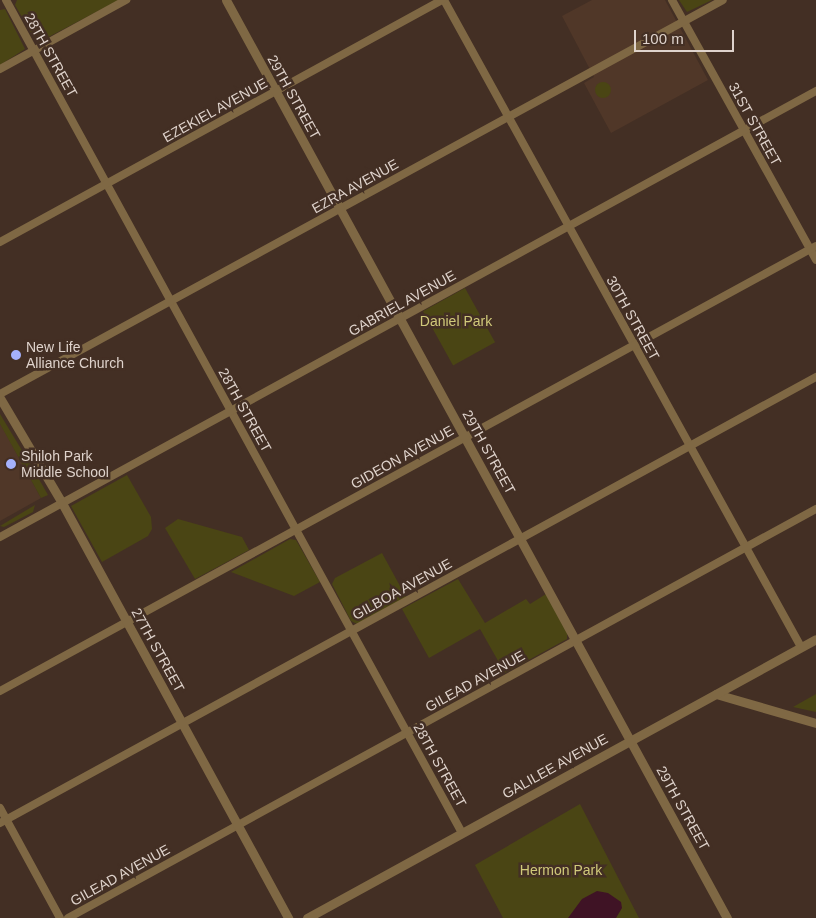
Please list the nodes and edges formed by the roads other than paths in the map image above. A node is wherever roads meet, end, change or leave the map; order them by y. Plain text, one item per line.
1 (126, 0) edge
2 (226, 0) edge
3 (443, 0) edge
4 (672, 0) edge
5 (723, 0) edge
6 (6, 2) edge
7 (684, 21) junction
8 (34, 50) junction
9 (0, 68) edge
10 (276, 91) junction
11 (816, 91) edge
12 (509, 117) junction
13 (744, 130) junction
14 (107, 184) junction
15 (340, 209) junction
16 (569, 226) junction
17 (0, 242) edge
18 (813, 247) edge
19 (816, 260) edge
20 (171, 301) junction
21 (400, 318) junction
22 (634, 345) junction
23 (816, 377) edge
24 (0, 394) edge
25 (0, 398) edge
26 (231, 410) junction
27 (465, 437) junction
28 (690, 446) junction
29 (62, 503) junction
30 (816, 509) edge
31 (296, 529) junction
32 (0, 537) edge
33 (520, 539) junction
34 (746, 548) junction
35 (127, 622) junction
36 (352, 631) junction
37 (816, 639) edge
38 (576, 640) junction
39 (801, 647) junction
40 (0, 691) edge
41 (716, 694) junction
42 (182, 723) junction
43 (816, 723) edge
44 (407, 732) junction
45 (630, 740) junction
46 (0, 808) edge
47 (3, 821) edge
48 (238, 825) junction
49 (462, 832) junction
50 (60, 918) edge
51 (68, 918) edge
52 (288, 918) edge
53 (306, 918) edge
54 (728, 918) edge

1 - 8 street
2 - 10 street, 29TH STREET
3 - 10 street, EZEKIEL AVENUE
3 - 12 street, 30TH STREET
4 - 7 street, 31ST STREET
5 - 7 street, EZRA AVENUE
6 - 8 street, 28TH STREET
7 - 12 street, EZRA AVENUE
7 - 13 street, 31ST STREET
8 - 9 street
8 - 14 street, 28TH STREET
10 - 14 street, EZEKIEL AVENUE
10 - 15 street, 29TH STREET
11 - 13 street, GABRIEL AVENUE
12 - 15 street, EZRA AVENUE
12 - 16 street, 30TH STREET
13 - 16 street, GABRIEL AVENUE
13 - 18 street, 31ST STREET
14 - 17 street, EZEKIEL AVENUE
14 - 20 street, 28TH STREET
15 - 20 street, EZRA AVENUE
15 - 21 street, 29TH STREET
16 - 21 street, GABRIEL AVENUE
16 - 22 street, 30TH STREET
18 - 19 street, 31ST STREET
18 - 22 street, GIDEON AVENUE
20 - 24 street, EZRA AVENUE
20 - 26 street, 28TH STREET
21 - 26 street, GABRIEL AVENUE
21 - 27 street, 29TH STREET
22 - 27 street, GIDEON AVENUE
22 - 28 street, 30TH STREET
23 - 28 street, GILBOA AVENUE
25 - 29 street, 27TH STREET
26 - 29 street, GABRIEL AVENUE
26 - 31 street, 28TH STREET
27 - 31 street, GIDEON AVENUE
27 - 33 street, 29TH STREET
28 - 33 street, GILBOA AVENUE
28 - 34 street, 30TH STREET
29 - 32 street, GABRIEL AVENUE
29 - 35 street, 27TH STREET
30 - 34 street, GILEAD AVENUE
31 - 35 street, GIDEON AVENUE
31 - 36 street, 28TH STREET
33 - 36 street, GILBOA AVENUE
33 - 38 street, 29TH STREET
34 - 38 street, GILEAD AVENUE
34 - 39 street, 30TH STREET
35 - 40 street, GIDEON AVENUE
35 - 42 street, 27TH STREET
36 - 42 street, GILBOA AVENUE
36 - 44 street, 28TH STREET
37 - 39 street, GALILEE AVENUE
38 - 44 street, GILEAD AVENUE
38 - 45 street, 29TH STREET
39 - 41 street, GALILEE AVENUE
41 - 43 street
41 - 45 street, GALILEE AVENUE
42 - 47 street, GILBOA AVENUE
42 - 48 street, 27TH STREET
44 - 48 street, GILEAD AVENUE
44 - 49 street, 28TH STREET
45 - 49 street, GALILEE AVENUE
45 - 54 street, 29TH STREET
46 - 47 street
47 - 50 street
48 - 51 street, GILEAD AVENUE
48 - 52 street, 27TH STREET
49 - 53 street, GALILEE AVENUE

